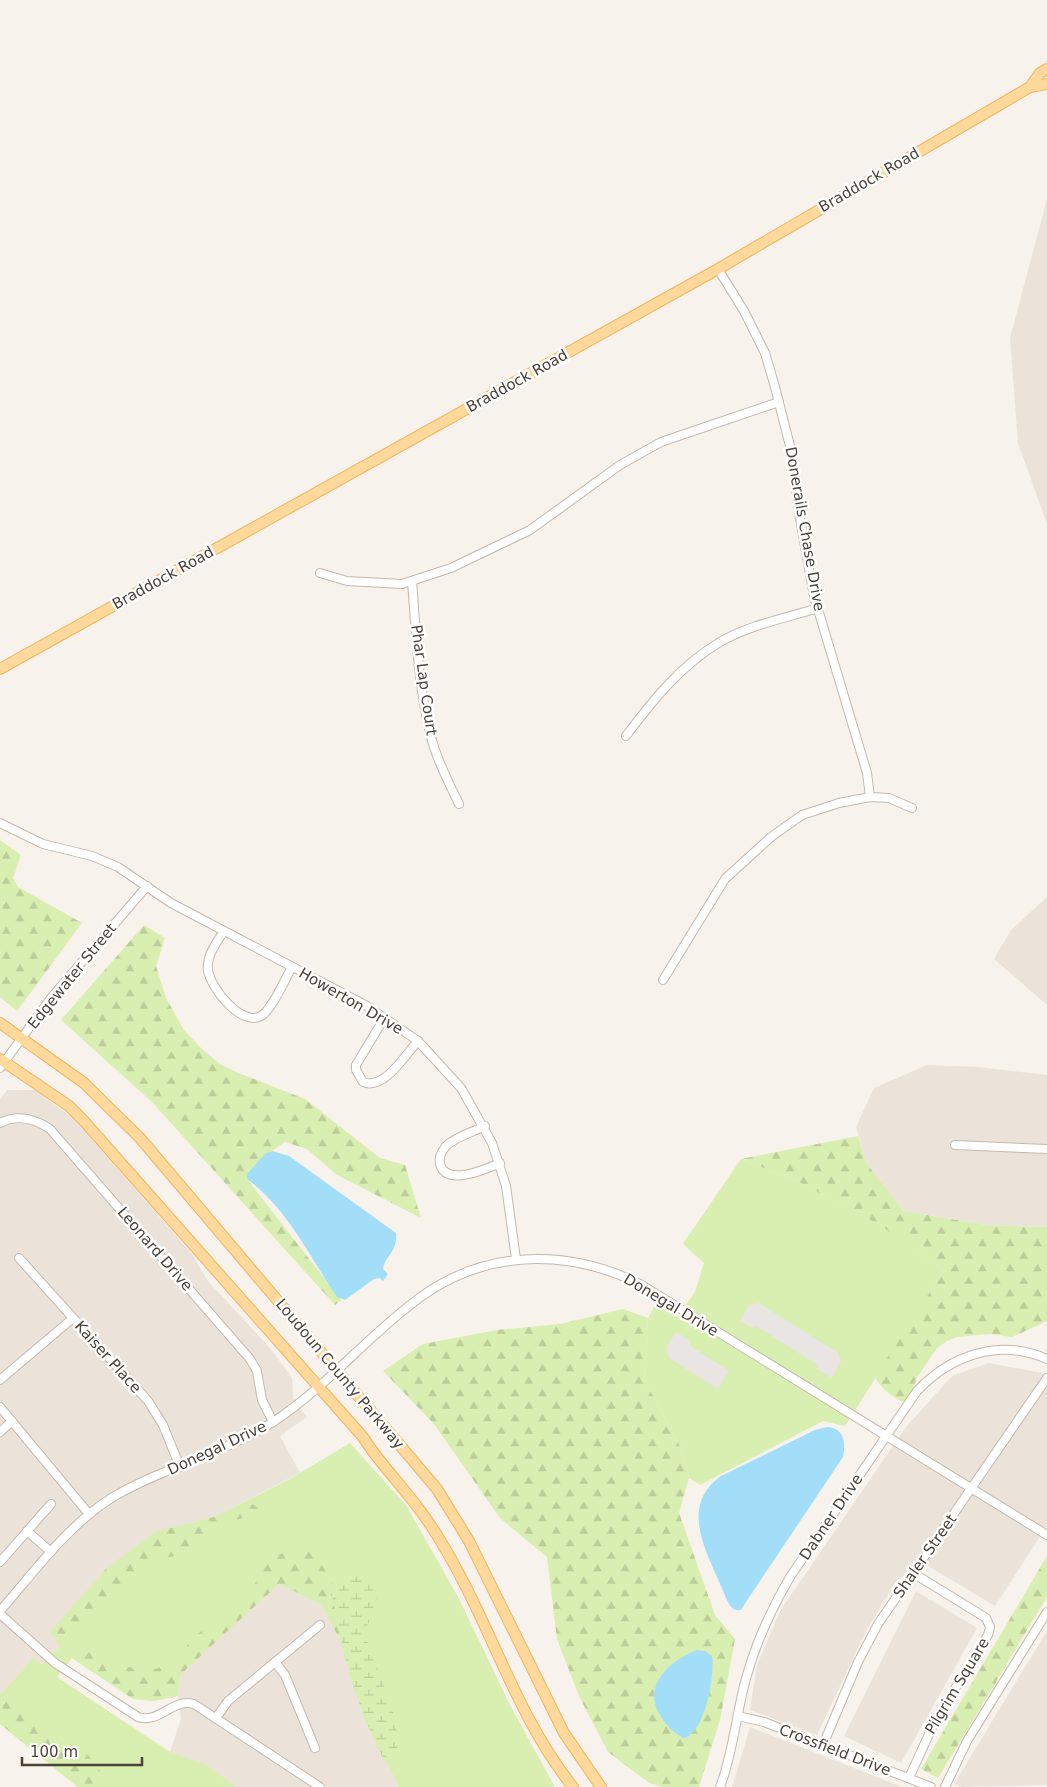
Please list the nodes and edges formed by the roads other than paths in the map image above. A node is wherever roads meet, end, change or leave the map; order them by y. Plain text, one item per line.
1 (1047, 69) edge
2 (1047, 84) edge
3 (1030, 87) junction
4 (718, 270) junction
5 (779, 402) junction
6 (320, 573) dead end
7 (412, 581) junction
8 (818, 608) junction
9 (0, 669) edge
10 (626, 736) dead end
11 (870, 796) junction
12 (459, 804) dead end
13 (912, 808) dead end
14 (0, 823) edge
15 (147, 886) junction
16 (224, 931) junction
17 (292, 967) junction
18 (663, 980) dead end
19 (385, 1017) junction
20 (0, 1023) edge
21 (21, 1038) junction
22 (418, 1041) junction
23 (1, 1063) edge
24 (0, 1123) edge
25 (485, 1126) junction
26 (956, 1145) dead end
27 (1047, 1149) edge
28 (500, 1163) junction
29 (19, 1258) dead end
30 (516, 1260) junction
31 (73, 1318) junction
32 (1047, 1359) edge
33 (337, 1372) junction
34 (1047, 1378) edge
35 (0, 1380) edge
36 (319, 1388) junction
37 (0, 1407) edge
38 (12, 1421) junction
39 (274, 1422) junction
40 (0, 1432) edge
41 (887, 1436) junction
42 (180, 1466) junction
43 (972, 1489) junction
44 (51, 1504) dead end
45 (89, 1514) junction
46 (27, 1531) junction
47 (1047, 1535) edge
48 (51, 1552) junction
49 (0, 1562) edge
50 (913, 1573) junction
51 (0, 1612) edge
52 (1047, 1612) edge
53 (320, 1625) dead end
54 (275, 1662) junction
55 (738, 1716) junction
56 (216, 1718) junction
57 (823, 1744) junction
58 (314, 1748) dead end
59 (909, 1778) junction
60 (320, 1787) edge
61 (573, 1787) edge
62 (601, 1787) edge
63 (720, 1787) edge
64 (931, 1787) edge
65 (945, 1787) edge

1 - 3 main road, Braddock Road
2 - 3 main road, Braddock Road
3 - 4 main road, Braddock Road
4 - 5 street, Donerails Chase Drive
4 - 9 main road, Braddock Road
5 - 7 street
5 - 8 street, Donerails Chase Drive
6 - 7 street
7 - 12 street, Phar Lap Court
8 - 10 street
8 - 11 street, Donerails Chase Drive
11 - 13 street
11 - 18 street
14 - 15 street, Howerton Drive
15 - 16 street, Howerton Drive
15 - 21 street, Edgewater Street
16 - 17 street, Howerton Drive
16 - 17 street
17 - 19 street, Howerton Drive
19 - 22 street, Howerton Drive
19 - 22 street
20 - 21 main road, Loudoun County Parkway
21 - 23 street, Edgewater Street
21 - 33 main road, Loudoun County Parkway
22 - 25 street, Howerton Drive
23 - 36 main road, Loudoun County Parkway
24 - 39 street, Leonard Drive
25 - 28 street, Howerton Drive
25 - 28 street
26 - 27 street
28 - 30 street, Howerton Drive
29 - 31 street, Kaiser Place
30 - 33 street, Donegal Drive
30 - 41 street, Donegal Drive
31 - 35 street
31 - 42 street, Kaiser Place
32 - 41 street, Dabner Drive
33 - 36 street, Donegal Drive
33 - 62 main road, Loudoun County Parkway
34 - 43 street, Shaler Street
36 - 39 street, Donegal Drive
36 - 61 main road, Loudoun County Parkway
37 - 38 street
38 - 40 street
38 - 45 street
39 - 42 street, Donegal Drive
41 - 43 street, Donegal Drive
41 - 55 street, Dabner Drive
42 - 45 street, Donegal Drive
43 - 47 street, Donegal Drive
43 - 50 street, Shaler Street
44 - 46 street
45 - 48 street, Donegal Drive
46 - 48 street
46 - 49 street
48 - 51 street, Donegal Drive
50 - 57 street, Shaler Street
50 - 59 street, Pilgrim Square
51 - 56 street
52 - 65 street
53 - 54 street
54 - 56 street
54 - 58 street
55 - 57 street, Crossfield Drive
55 - 63 street, Dabner Drive
56 - 60 street
57 - 59 street, Crossfield Drive
59 - 64 street, Crossfield Drive

